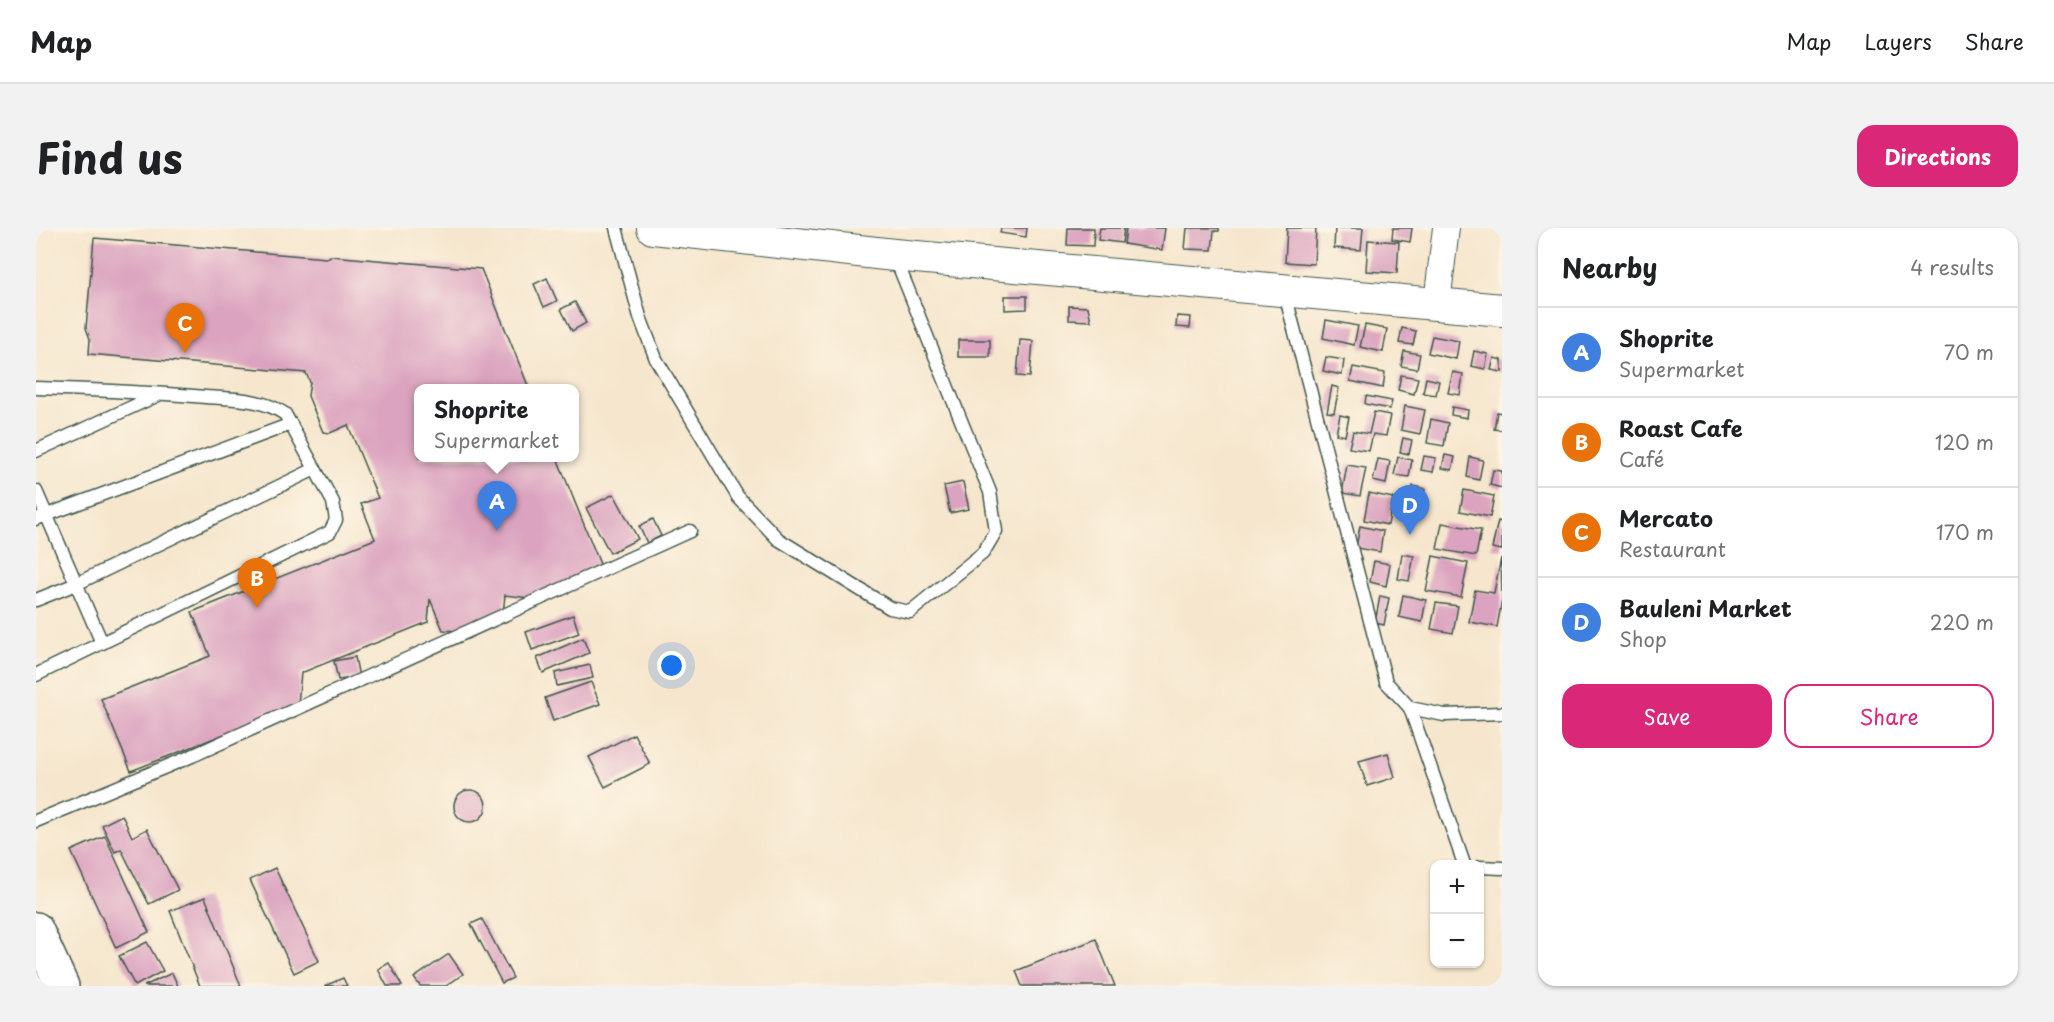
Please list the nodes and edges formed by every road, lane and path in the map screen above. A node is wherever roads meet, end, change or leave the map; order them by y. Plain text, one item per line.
1 (616, 228) edge
2 (653, 228) edge
3 (1446, 228) edge
4 (725, 231) edge
5 (894, 255) junction
6 (1284, 289) junction
7 (1437, 303) junction
8 (1502, 310) edge
9 (36, 388) edge
10 (162, 393) junction
11 (291, 424) junction
12 (36, 451) edge
13 (315, 469) junction
14 (36, 491) edge
15 (41, 516) edge
16 (690, 531) dead end
17 (76, 584) junction
18 (36, 600) edge
19 (102, 643) junction
20 (36, 675) edge
21 (1410, 708) junction
22 (1502, 713) edge
23 (36, 821) edge
24 (1463, 860) edge
25 (1484, 867) edge
26 (1502, 868) edge
27 (36, 930) edge
28 (62, 986) edge

1 - 5 lane
2 - 4 street
3 - 7 street
4 - 5 street
5 - 6 street
6 - 7 street
6 - 21 lane
7 - 8 street
9 - 10 lane
10 - 11 lane
10 - 12 lane
11 - 13 lane
11 - 15 lane
13 - 17 lane
13 - 19 lane
14 - 15 lane
15 - 17 lane
16 - 23 lane
17 - 18 lane
17 - 19 lane
19 - 20 lane
21 - 22 lane
21 - 24 lane
25 - 26 lane
27 - 28 main road

